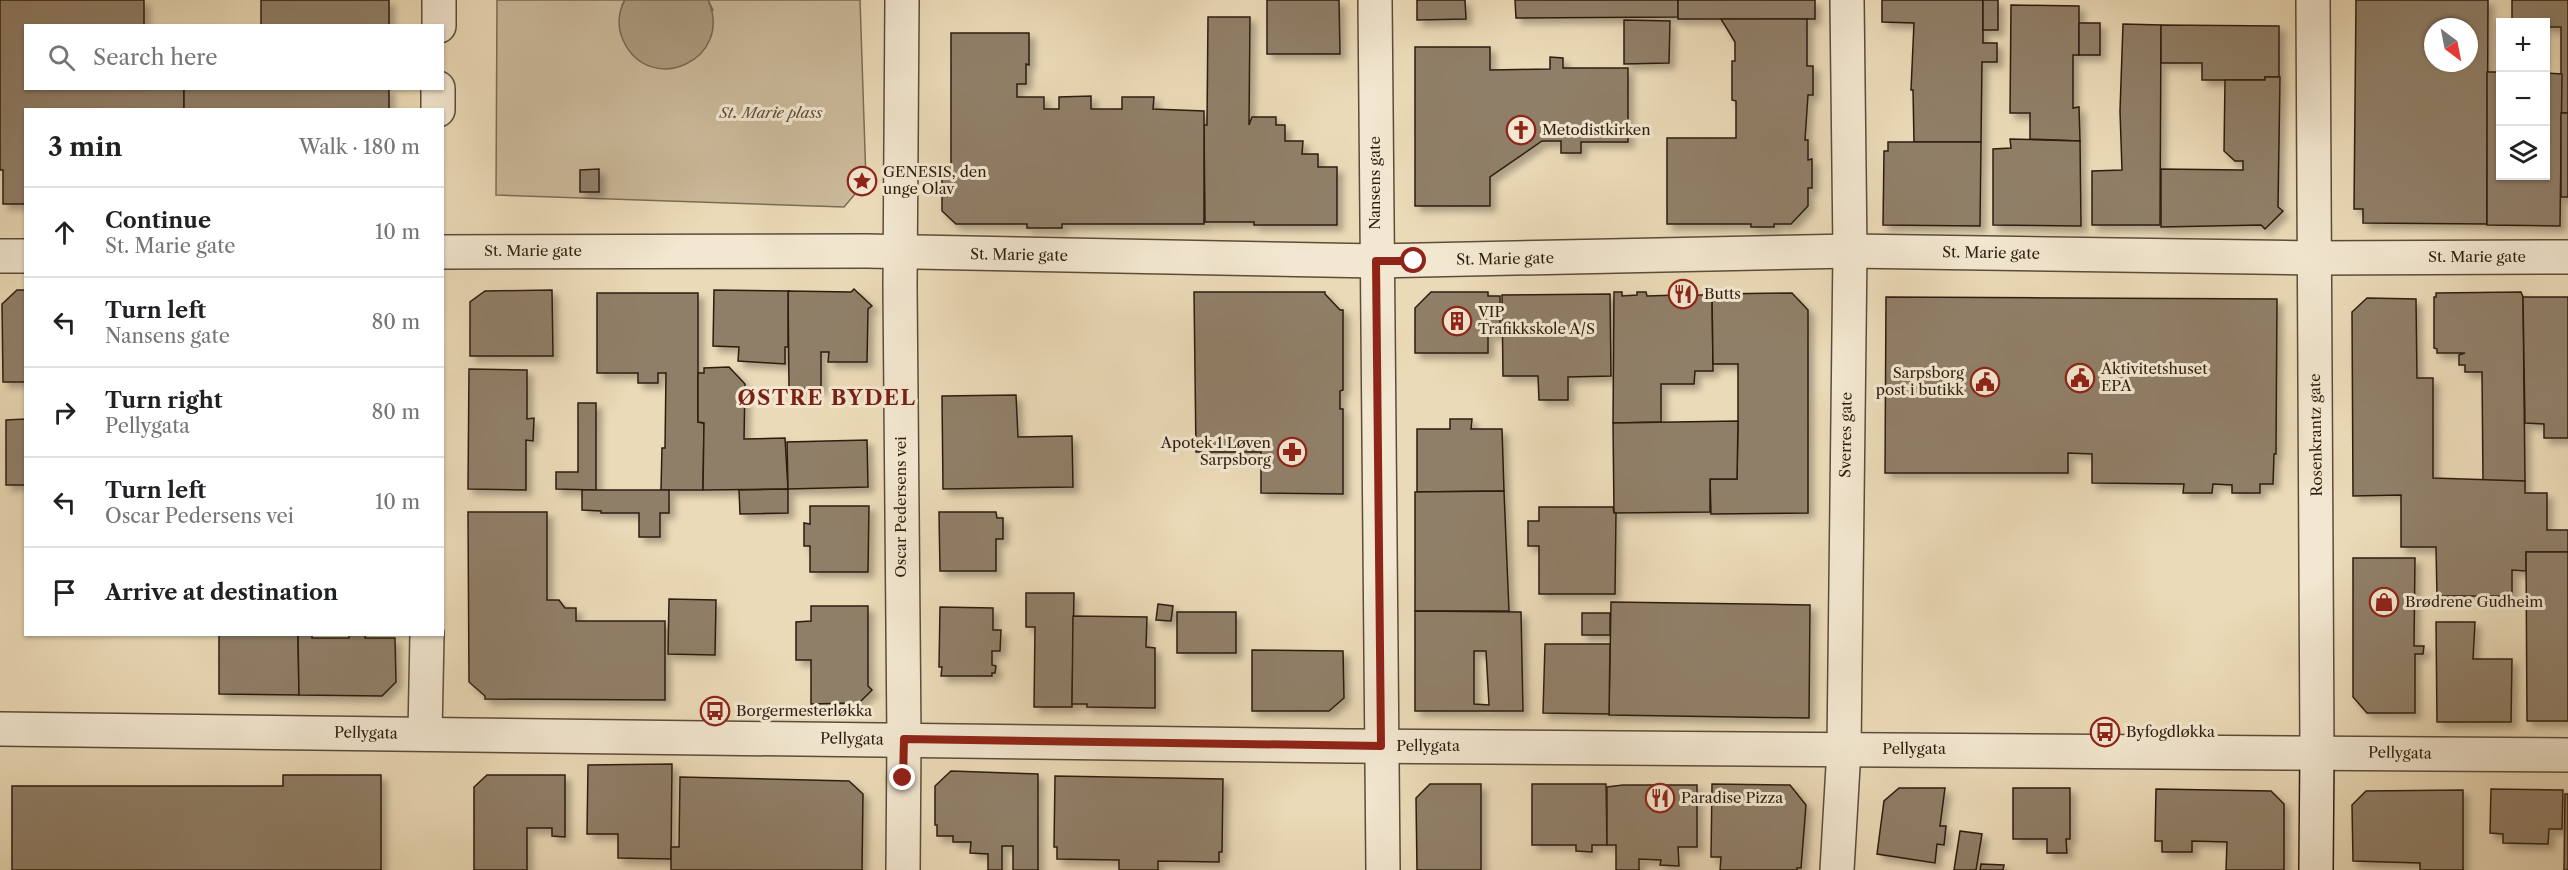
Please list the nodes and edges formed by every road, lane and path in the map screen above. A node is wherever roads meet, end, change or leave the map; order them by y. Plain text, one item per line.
1 (439, 0) edge
2 (902, 0) edge
3 (1375, 0) edge
4 (1847, 0) edge
5 (2313, 0) edge
6 (439, 24) edge
7 (438, 90) edge
8 (438, 108) edge
9 (1850, 251) junction
10 (444, 252) edge
11 (900, 254) junction
12 (0, 256) edge
13 (24, 256) edge
14 (2568, 257) edge
15 (2313, 258) junction
16 (1376, 261) junction
17 (427, 636) edge
18 (0, 729) edge
19 (425, 734) junction
20 (904, 739) junction
21 (1381, 746) junction
22 (1844, 748) junction
23 (2316, 752) junction
24 (2568, 754) edge
25 (903, 870) edge
26 (1383, 870) edge
27 (1838, 870) edge
28 (2316, 870) edge

1 - 6 street
2 - 11 street, Oscar Pedersens vei
3 - 16 street, Nansens gate
4 - 9 street, Sverres gate
5 - 15 street, Rosenkrantz gate
7 - 8 street
9 - 15 street, St. Marie gate
9 - 16 street, St. Marie gate
9 - 22 street, Sverres gate
10 - 11 street, St. Marie gate
11 - 16 street, St. Marie gate
11 - 20 street, Oscar Pedersens vei
12 - 13 street
14 - 15 street, St. Marie gate
15 - 23 street, Rosenkrantz gate
16 - 21 street, Nansens gate
17 - 19 street
18 - 19 street, Pellygata
19 - 20 street, Pellygata
20 - 21 street, Pellygata
20 - 25 street, Oscar Pedersens vei
21 - 22 street, Pellygata
21 - 26 street, Nansens gate
22 - 23 street, Pellygata
22 - 27 street, Sverres gate
23 - 24 street, Pellygata
23 - 28 street, Rosenkrantz gate

